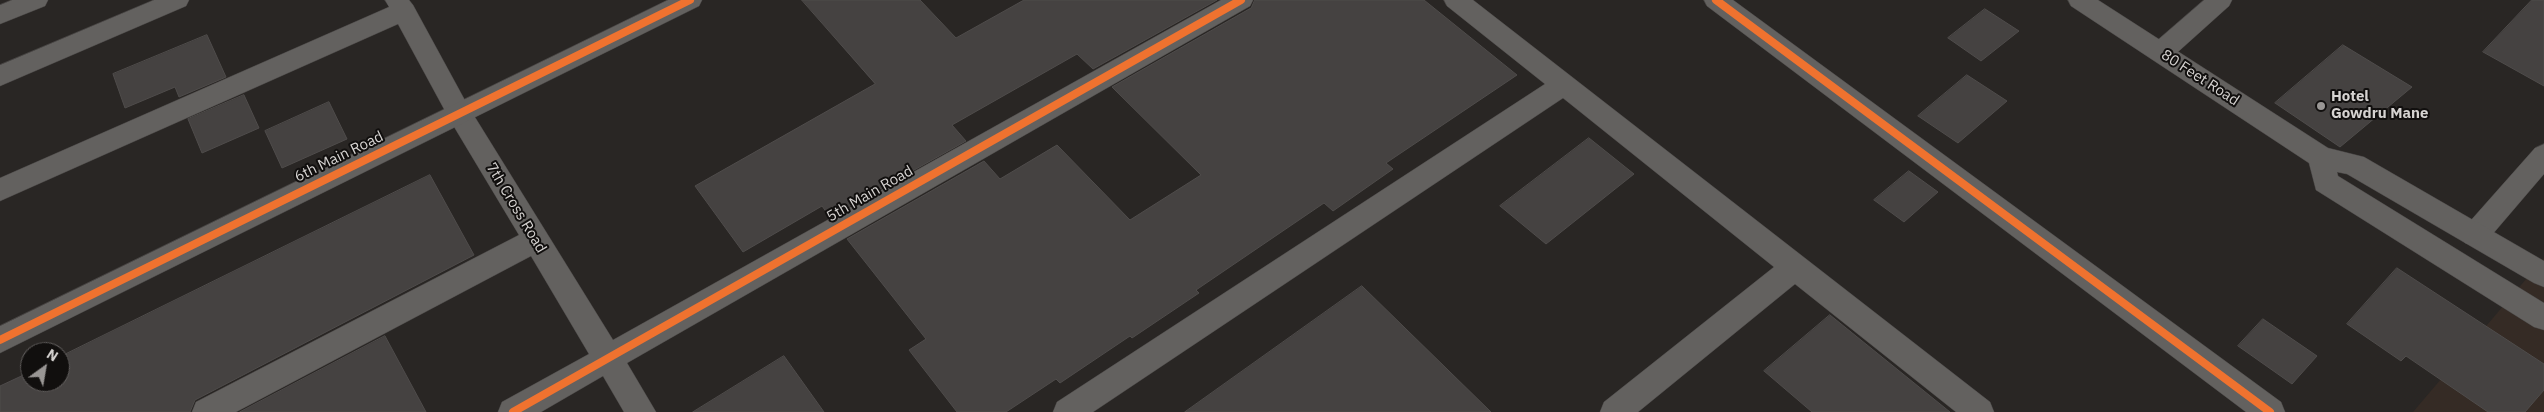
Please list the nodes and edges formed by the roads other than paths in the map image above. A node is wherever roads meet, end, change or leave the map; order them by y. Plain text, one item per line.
1 (36, 0) edge
2 (177, 0) edge
3 (690, 0) edge
4 (1241, 0) edge
5 (1456, 0) edge
6 (1716, 0) edge
7 (2080, 0) edge
8 (2220, 0) edge
9 (400, 6) edge
10 (0, 15) edge
11 (2161, 52) junction
12 (0, 76) edge
13 (1563, 84) junction
14 (459, 113) junction
15 (2544, 155) edge
16 (2320, 157) junction
17 (0, 190) edge
18 (2475, 235) junction
19 (535, 240) junction
20 (1795, 267) junction
21 (2544, 275) edge
22 (2544, 318) edge
23 (0, 340) edge
24 (609, 358) junction
25 (207, 412) edge
26 (513, 412) edge
27 (640, 412) edge
28 (1068, 412) edge
29 (1615, 412) edge
30 (1979, 412) edge
31 (2270, 412) edge

1 - 10 street
2 - 12 street
3 - 14 street, 6th Main Road
4 - 24 street, 5th Main Road
5 - 13 street
6 - 31 street
7 - 11 street, 80 Feet Road
8 - 11 street
9 - 14 street, 7th Cross Road
9 - 17 street
11 - 16 street, 80 Feet Road
13 - 20 street
13 - 28 street
14 - 19 street, 7th Cross Road
14 - 23 street, 6th Main Road
15 - 18 street
16 - 18 street, 80 Feet Road
16 - 22 street
18 - 21 street, 80 Feet Road
19 - 24 street, 7th Cross Road
19 - 25 street
20 - 29 street
20 - 30 street
24 - 26 street, 5th Main Road
24 - 27 street, 7th Cross Road

